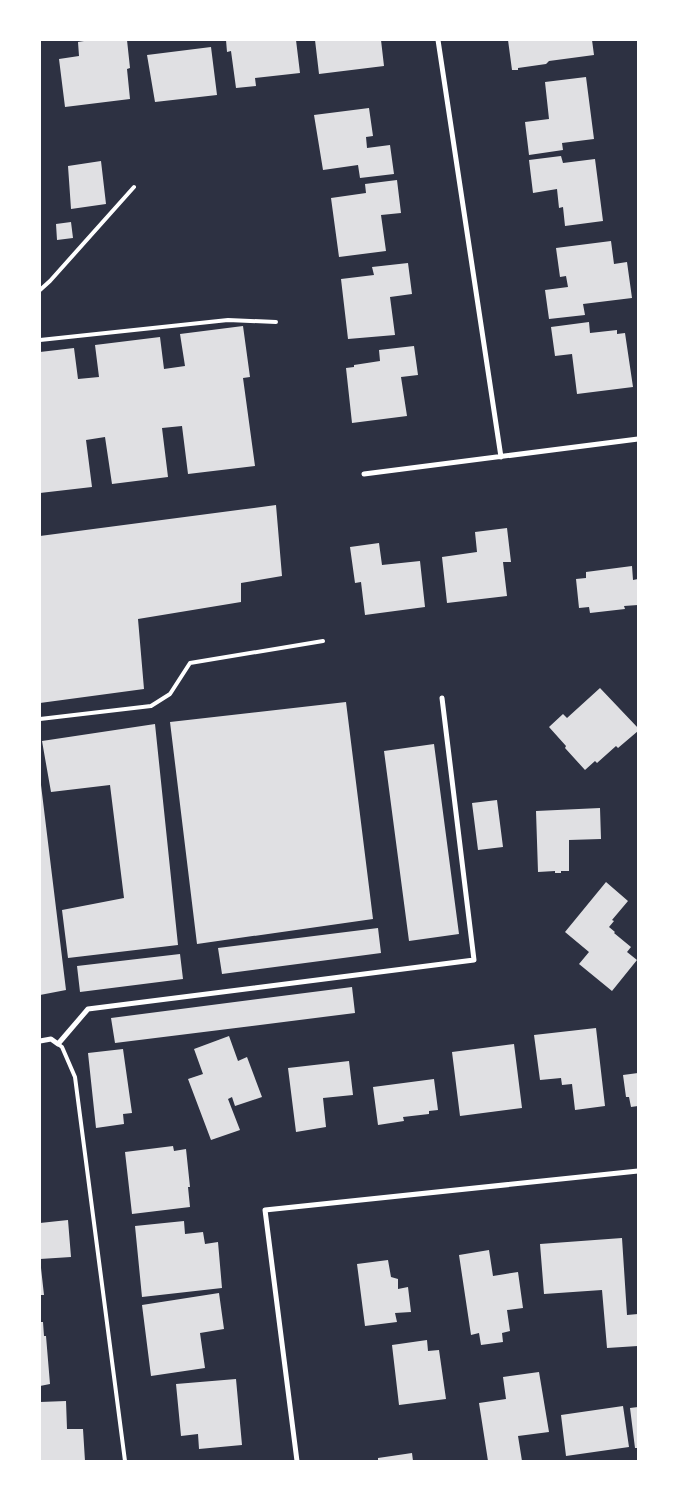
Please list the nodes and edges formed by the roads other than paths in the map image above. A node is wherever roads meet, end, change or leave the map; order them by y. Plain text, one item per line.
1 (438, 40) edge
2 (134, 187) dead end
3 (40, 290) edge
4 (276, 322) dead end
5 (40, 340) edge
6 (638, 439) edge
7 (501, 457) junction
8 (364, 474) dead end
9 (323, 641) dead end
10 (442, 698) dead end
11 (40, 719) edge
12 (40, 1041) edge
13 (58, 1044) junction
14 (638, 1171) edge
15 (125, 1461) edge
16 (297, 1461) edge

1 - 7 street
2 - 3 lane
4 - 5 lane
6 - 7 street
7 - 8 street
9 - 11 lane
10 - 13 street
12 - 13 street
13 - 15 lane
14 - 16 street

